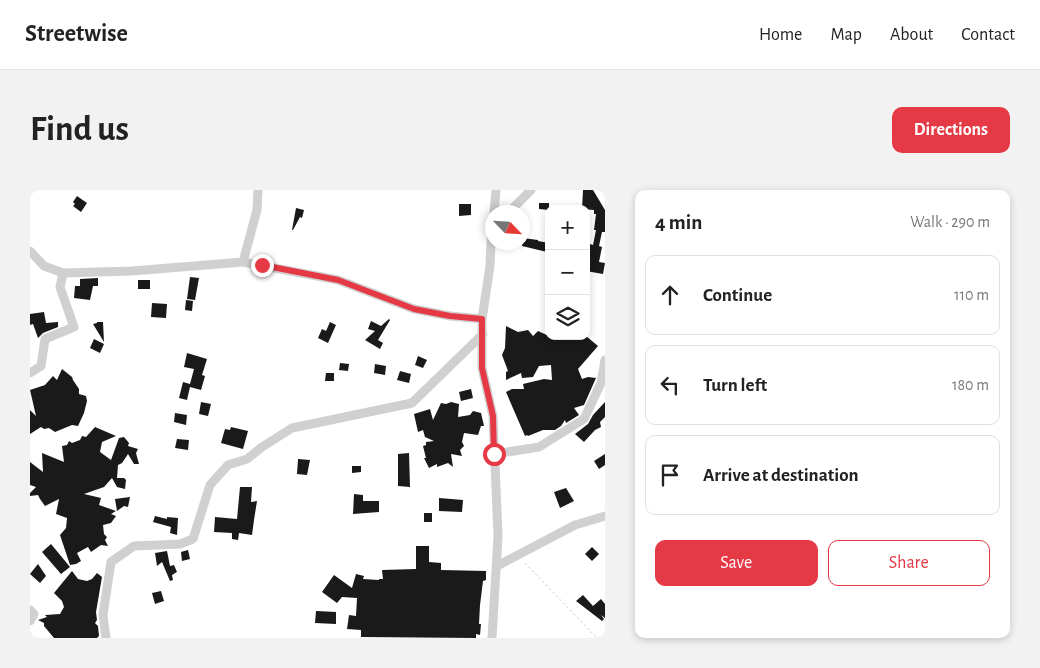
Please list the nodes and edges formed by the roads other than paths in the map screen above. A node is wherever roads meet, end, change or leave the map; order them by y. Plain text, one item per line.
1 (258, 190) edge
2 (496, 190) edge
3 (532, 190) edge
4 (495, 205) edge
5 (516, 205) edge
6 (491, 250) edge
7 (30, 251) edge
8 (243, 262) junction
9 (63, 273) junction
10 (482, 319) junction
11 (483, 334) junction
12 (605, 360) edge
13 (30, 373) edge
14 (494, 454) junction
15 (605, 516) edge
16 (497, 566) junction
17 (30, 610) edge
18 (30, 621) edge
19 (106, 638) edge
20 (492, 638) edge

1 - 8 street
2 - 4 street
3 - 5 street
6 - 10 street
7 - 9 street
8 - 9 street
8 - 10 street
9 - 13 street
10 - 11 street
11 - 14 street
11 - 19 street
12 - 14 street
14 - 16 street
15 - 16 street
16 - 20 street
17 - 18 street

